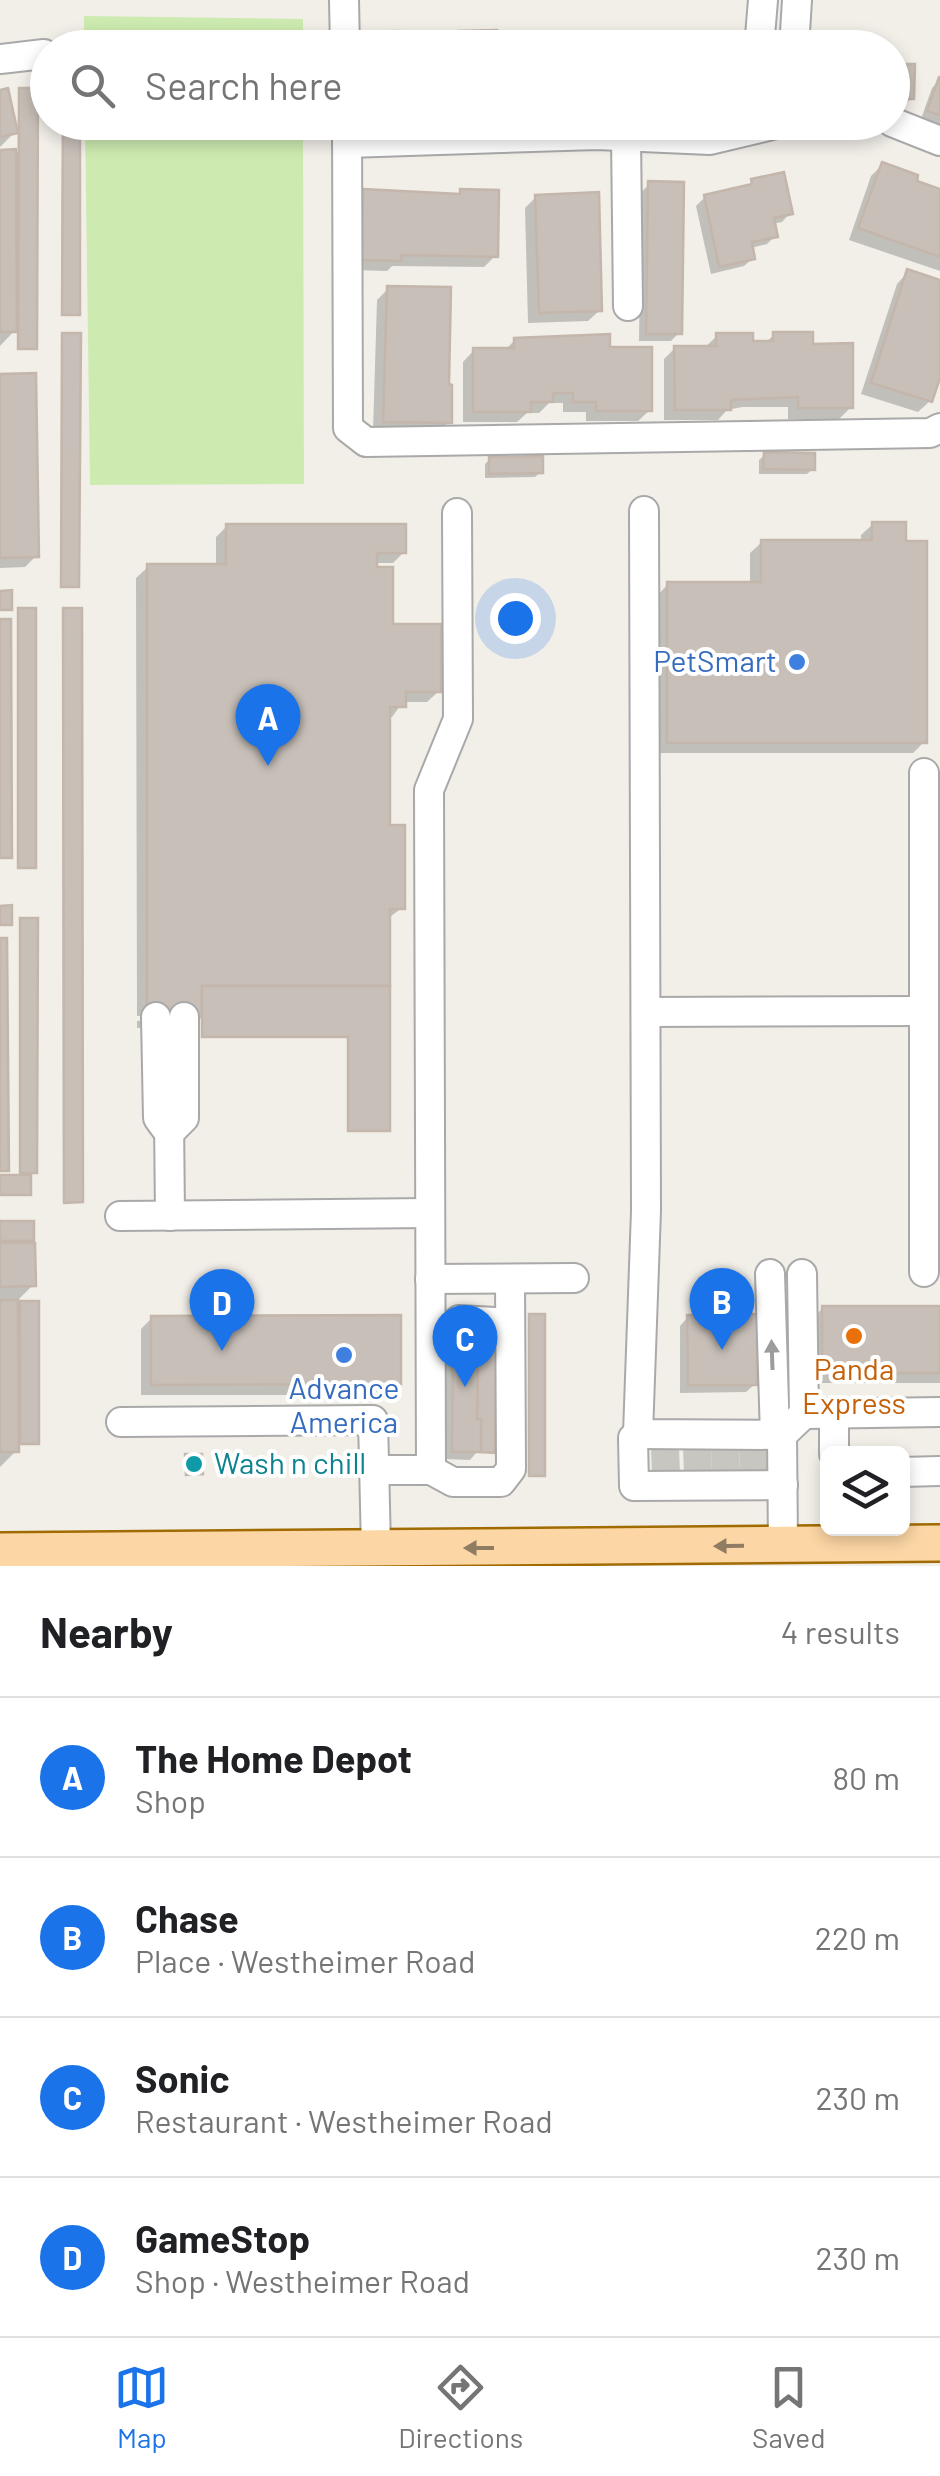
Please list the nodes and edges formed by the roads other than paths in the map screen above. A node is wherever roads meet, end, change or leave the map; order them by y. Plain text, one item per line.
1 (344, 0) edge
2 (764, 0) edge
3 (796, 0) edge
4 (345, 30) edge
5 (761, 30) edge
6 (795, 30) edge
7 (30, 56) edge
8 (0, 59) edge
9 (910, 129) edge
10 (347, 140) edge
11 (626, 140) edge
12 (940, 141) edge
13 (628, 306) dead end
14 (940, 428) edge
15 (457, 512) dead end
16 (644, 512) dead end
17 (924, 773) dead end
18 (924, 1011) junction
19 (646, 1012) junction
20 (170, 1017) dead end
21 (429, 1213) junction
22 (120, 1216) dead end
23 (170, 1216) junction
24 (924, 1272) dead end
25 (770, 1274) dead end
26 (802, 1274) dead end
27 (574, 1278) dead end
28 (510, 1279) junction
29 (430, 1280) junction
30 (510, 1335) junction
31 (430, 1359) junction
32 (940, 1412) edge
33 (834, 1413) junction
34 (804, 1414) junction
35 (121, 1422) dead end
36 (834, 1446) edge
37 (660, 1455) junction
38 (737, 1458) junction
39 (374, 1470) junction
40 (431, 1470) junction
41 (910, 1472) edge
42 (940, 1472) edge
43 (865, 1536) edge
44 (940, 1543) edge
45 (783, 1544) junction
46 (376, 1548) junction
47 (0, 1551) edge
48 (267, 1557) edge
49 (577, 1557) edge

1 - 4 lane
2 - 5 lane
3 - 6 lane
7 - 8 lane
9 - 12 lane
10 - 14 lane
11 - 13 lane
15 - 21 lane
16 - 19 lane
17 - 18 lane
18 - 19 lane
18 - 24 lane
19 - 37 lane
20 - 23 lane
21 - 23 lane
21 - 29 lane
22 - 23 lane
38 -> 25 lane
26 - 34 lane
27 - 28 lane
28 - 29 lane
28 - 30 lane
29 - 31 lane
30 - 31 lane
30 - 40 lane
31 - 40 lane
32 - 33 lane
33 - 34 lane
33 - 36 lane
34 - 38 lane
35 - 39 lane
37 - 38 lane
37 - 38 lane
38 - 45 lane
39 - 40 lane
39 - 46 lane
41 - 42 lane
43 - 44 main road
43 - 45 main road
45 -> 49 main road
46 - 48 main road
49 -> 46 main road
47 - 48 main road

